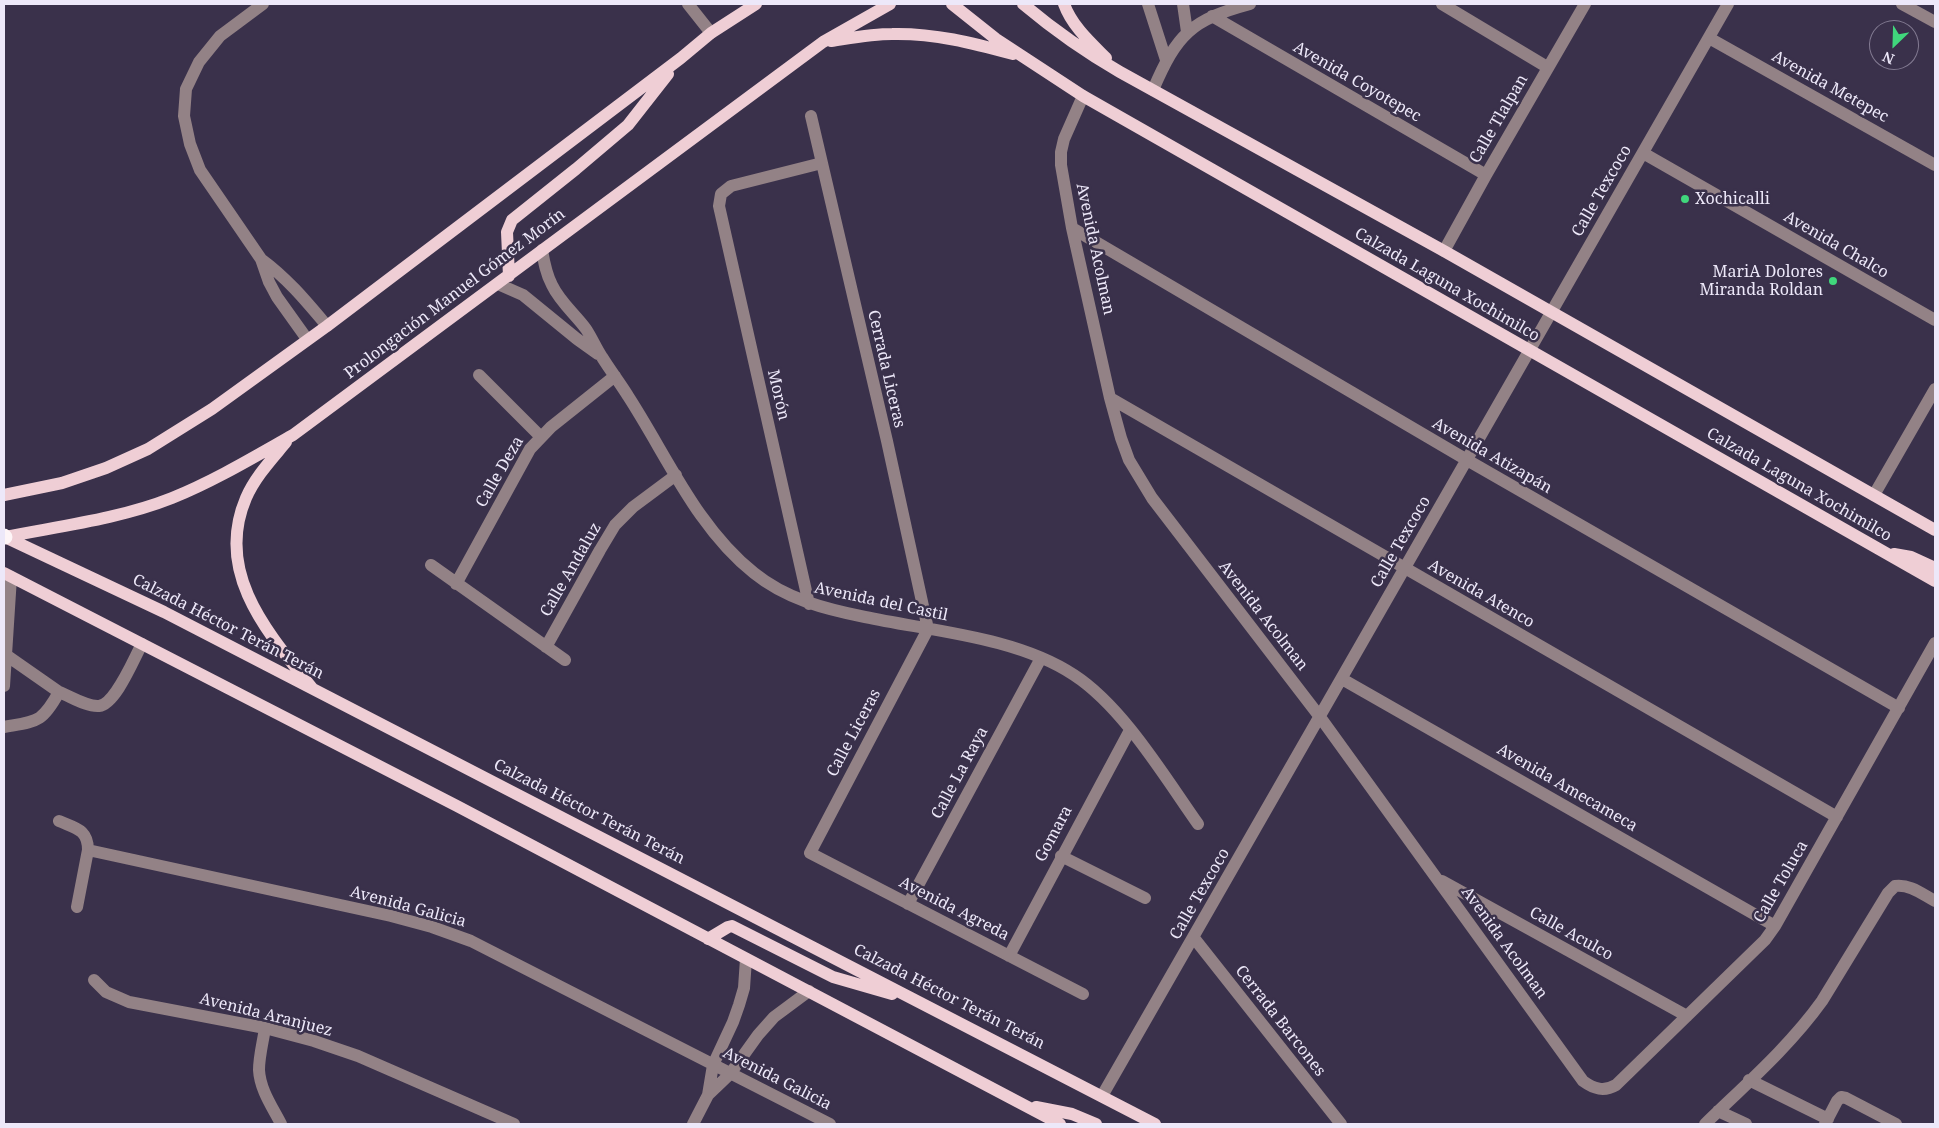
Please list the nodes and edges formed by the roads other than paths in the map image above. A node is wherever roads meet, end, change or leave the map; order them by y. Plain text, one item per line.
1 (263, 4) edge
2 (688, 4) edge
3 (756, 4) edge
4 (890, 4) edge
5 (952, 4) edge
6 (1023, 4) edge
7 (1064, 4) edge
8 (1148, 4) edge
9 (1183, 4) edge
10 (1250, 4) edge
11 (1442, 4) edge
12 (1585, 4) edge
13 (1728, 4) edge
14 (1902, 4) edge
15 (1212, 16) junction
16 (1935, 22) edge
17 (1187, 32) junction
18 (711, 33) junction
19 (1709, 38) junction
20 (823, 42) junction
21 (1022, 57) junction
22 (681, 58) junction
23 (1166, 60) junction
24 (1547, 67) junction
25 (1120, 72) junction
26 (1153, 90) junction
27 (1084, 96) junction
28 (811, 116) dead end
29 (1643, 153) junction
30 (822, 163) junction
31 (1935, 165) edge
32 (1486, 175) junction
33 (1072, 228) junction
34 (542, 250) junction
35 (1444, 251) junction
36 (261, 259) junction
37 (509, 276) junction
38 (498, 284) junction
39 (1551, 312) junction
40 (1935, 320) edge
41 (327, 326) junction
42 (307, 339) junction
43 (1530, 351) junction
44 (600, 355) junction
45 (478, 374) dead end
46 (615, 376) junction
47 (1935, 389) edge
48 (1110, 398) junction
49 (293, 435) junction
50 (540, 436) junction
51 (1467, 460) junction
52 (676, 475) junction
53 (4, 495) edge
54 (1874, 495) junction
55 (1935, 530) edge
56 (4, 537) edge
57 (1884, 552) junction
58 (431, 565) dead end
59 (1935, 568) edge
60 (1405, 569) junction
61 (8, 575) edge
62 (1935, 581) edge
63 (456, 584) junction
64 (809, 604) junction
65 (928, 629) junction
66 (1935, 643) edge
67 (142, 644) junction
68 (546, 647) junction
69 (6, 655) junction
70 (1041, 658) junction
71 (565, 660) dead end
72 (1342, 679) junction
73 (4, 686) edge
74 (59, 692) junction
75 (316, 692) junction
76 (1899, 708) junction
77 (1320, 717) junction
78 (4, 727) edge
79 (1130, 730) junction
80 (1837, 817) junction
81 (59, 821) dead end
82 (1198, 824) dead end
83 (88, 850) junction
84 (810, 852) joint
85 (1061, 856) junction
86 (1438, 879) junction
87 (1145, 898) dead end
88 (1935, 901) edge
89 (908, 904) junction
90 (77, 907) dead end
91 (1775, 926) junction
92 (1194, 938) junction
93 (708, 939) junction
94 (1009, 956) junction
95 (746, 959) junction
96 (94, 980) dead end
97 (809, 991) junction
98 (1083, 994) dead end
99 (916, 1001) junction
100 (1688, 1016) junction
101 (265, 1028) junction
102 (713, 1065) junction
103 (730, 1074) junction
104 (1749, 1080) junction
105 (1600, 1089) joint
106 (708, 1095) junction
107 (1102, 1096) junction
108 (1021, 1104) junction
109 (1718, 1111) junction
110 (1827, 1122) edge
111 (281, 1124) edge
112 (514, 1124) edge
113 (693, 1124) edge
114 (830, 1124) edge
115 (1060, 1124) edge
116 (1096, 1124) edge
117 (1155, 1124) edge
118 (1341, 1124) edge
119 (1705, 1124) edge
120 (1746, 1124) edge
121 (1896, 1124) edge

1 - 36 street
2 - 18 street
3 - 18 main road
4 - 20 main road, Prolongación Manuel Gómez Morín
5 - 21 main road, Calzada Laguna Xochimilco
6 - 25 main road, Calzada Laguna Xochimilco
7 - 25 main road
8 - 23 street
9 - 17 street
10 - 15 street
11 - 24 street
12 - 24 street, Calle Tlalpan
13 - 19 street, Calle Texcoco
14 - 16 street
15 - 17 street
15 - 32 street, Avenida Coyotepec
17 - 23 street
18 - 22 main road
19 - 29 street, Calle Texcoco
19 - 31 street, Avenida Metepec
20 - 21 main road
20 - 34 main road, Prolongación Manuel Gómez Morín
21 - 27 main road, Calzada Laguna Xochimilco
22 - 37 main road
22 - 41 main road
23 - 26 street
24 - 32 street, Calle Tlalpan
25 - 26 main road, Calzada Laguna Xochimilco
26 - 35 main road, Calzada Laguna Xochimilco
27 - 33 street, Avenida Acolman
27 - 43 main road, Calzada Laguna Xochimilco
28 - 30 street, Cerrada Liceras
29 - 39 street, Calle Texcoco
29 - 40 street, Avenida Chalco
30 - 64 street, Morón
30 - 65 street, Cerrada Liceras
32 - 35 street, Calle Tlalpan
33 - 48 street, Avenida Acolman
33 - 51 street, Avenida Atizapán
34 - 37 main road, Prolongación Manuel Gómez Morín
34 - 44 street, Avenida del Castil
35 - 39 main road, Calzada Laguna Xochimilco
36 - 41 street
36 - 42 street
37 - 38 main road, Prolongación Manuel Gómez Morín
38 - 44 street, Avenida del Castil
38 - 49 main road, Prolongación Manuel Gómez Morín
39 - 43 street, Calle Texcoco
39 - 54 main road, Calzada Laguna Xochimilco
41 - 42 main road
42 - 53 main road
43 - 51 street, Calle Texcoco
43 - 57 main road, Calzada Laguna Xochimilco
44 - 46 street, Avenida del Castil
45 - 50 street
46 - 50 street, Calle Deza
46 - 52 street, Avenida del Castil
47 - 54 street
48 - 60 street, Avenida Atenco
48 - 77 street, Avenida Acolman
49 - 56 main road, Prolongación Manuel Gómez Morín
49 - 75 main road
50 - 63 street, Calle Deza
51 - 60 street, Calle Texcoco
51 - 76 street, Avenida Atizapán
52 - 64 street, Avenida del Castil
52 - 68 street, Calle Andaluz
54 - 55 main road, Calzada Laguna Xochimilco
56 - 75 main road, Calzada Héctor Terán Terán
57 - 59 main road
57 - 62 main road, Calzada Laguna Xochimilco
58 - 63 street
60 - 72 street, Calle Texcoco
60 - 80 street, Avenida Atenco
61 - 67 main road
61 - 69 street
63 - 68 street
64 - 65 street, Avenida del Castil
65 - 70 street, Avenida del Castil
65 - 84 street, Calle Liceras
66 - 76 street, Calle Toluca
67 - 74 street
67 - 93 main road
68 - 71 street
69 - 73 street
69 - 74 street
70 - 79 street, Avenida del Castil
70 - 89 street, Calle La Raya
72 - 77 street, Calle Texcoco
72 - 91 street, Avenida Amecameca
74 - 78 street
75 - 99 main road, Calzada Héctor Terán Terán
76 - 80 street, Calle Toluca
77 - 86 street, Avenida Acolman
77 - 92 street, Calle Texcoco
79 - 82 street, Avenida del Castil
79 - 85 street, Gomara
80 - 91 street, Calle Toluca
81 - 83 street
83 - 90 street
83 - 102 street, Avenida Galicia
84 - 89 street, Avenida Agreda
85 - 87 street
85 - 94 street, Gomara
86 - 100 street, Calle Aculco
86 - 105 street, Avenida Acolman
88 - 104 street
89 - 94 street, Avenida Agreda
91 - 100 street, Calle Toluca
92 - 107 street, Calle Texcoco
92 - 118 street, Cerrada Barcones
93 - 95 main road
93 - 99 main road
94 - 98 street, Avenida Agreda
95 - 97 main road
95 - 102 street
96 - 101 street, Avenida Aranjuez
97 - 103 street
97 - 108 main road
99 - 107 main road, Calzada Héctor Terán Terán
100 - 105 street, Calle Toluca
101 - 111 street
101 - 112 street, Avenida Aranjuez
102 - 103 street, Avenida Galicia
102 - 106 street
103 - 106 street
103 - 114 street, Avenida Galicia
104 - 109 street
104 - 110 street
106 - 113 street
107 - 117 main road, Calzada Héctor Terán Terán
108 - 115 main road
108 - 116 main road
109 - 119 street
109 - 120 street
110 - 121 street

